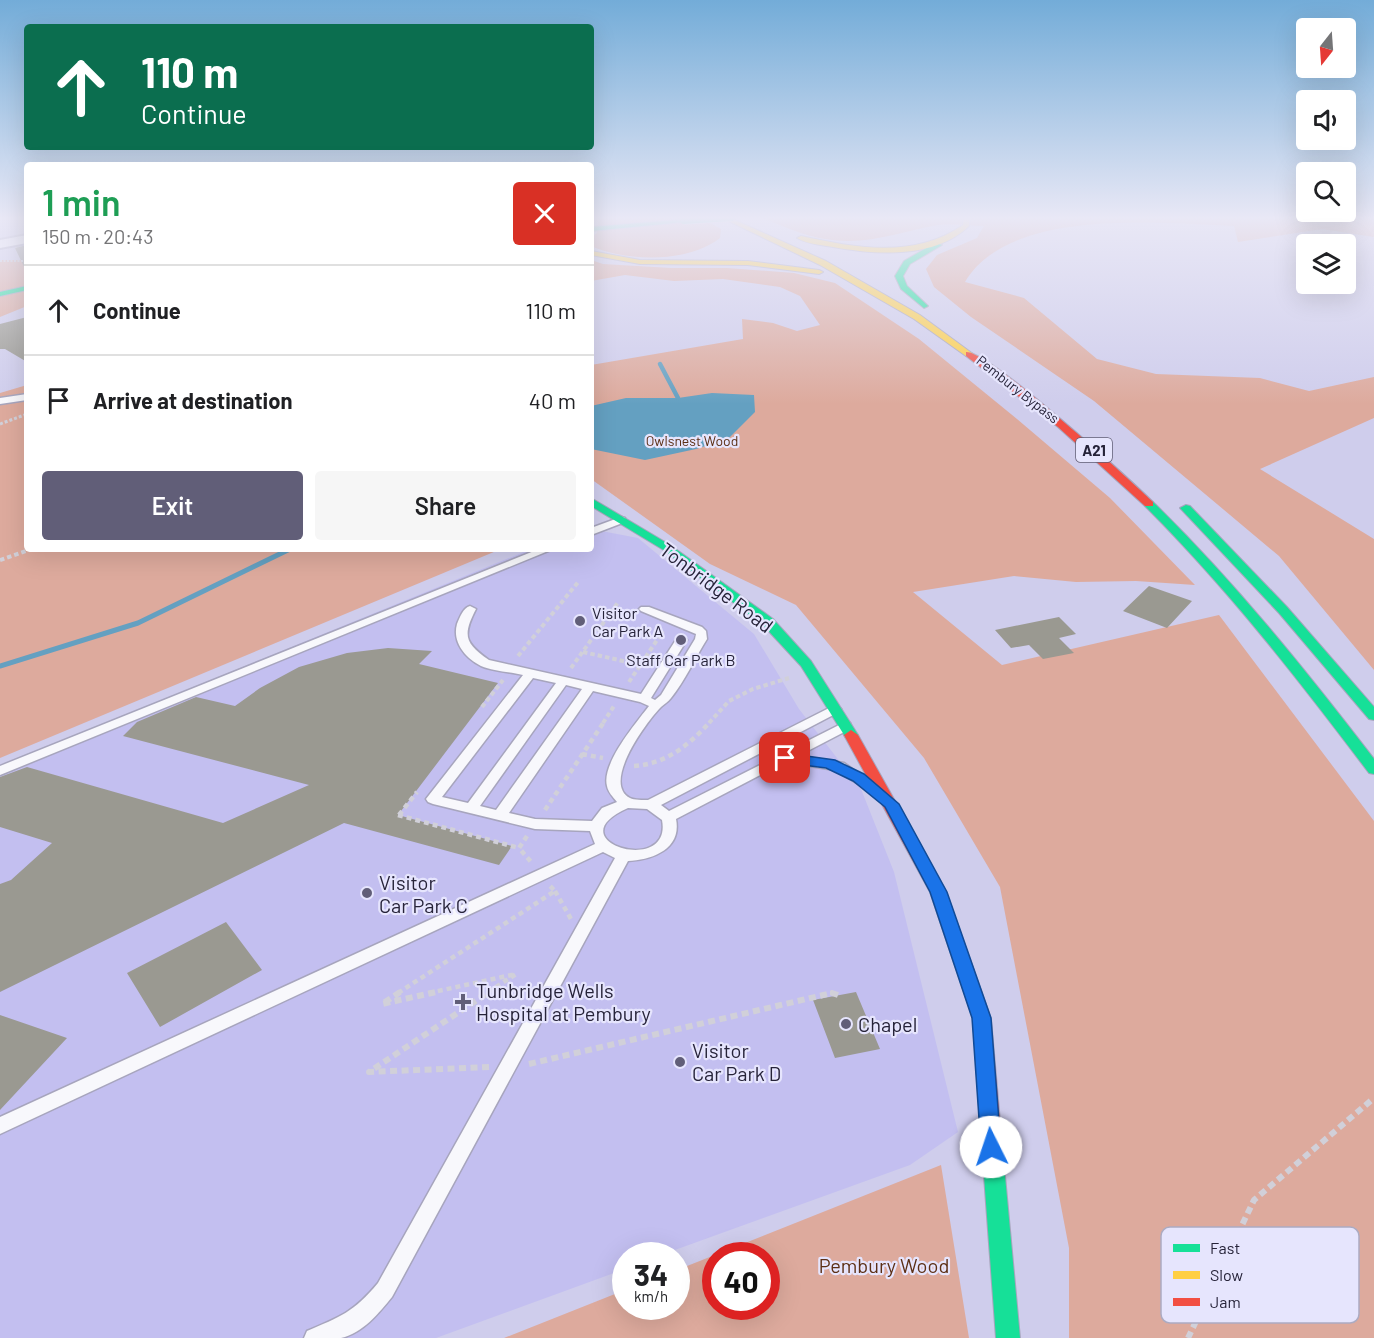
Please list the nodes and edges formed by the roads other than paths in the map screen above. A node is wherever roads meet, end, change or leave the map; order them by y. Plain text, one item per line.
1 (839, 279) edge
2 (852, 279) edge
3 (877, 279) edge
4 (900, 279) edge
5 (24, 289) edge
6 (0, 294) edge
7 (883, 296) junction
8 (24, 397) edge
9 (0, 401) edge
10 (1175, 498) dead end
11 (594, 503) edge
12 (621, 519) junction
13 (594, 531) edge
14 (541, 552) edge
15 (470, 609) dead end
16 (645, 609) dead end
17 (681, 640) dead end
18 (530, 674) junction
19 (563, 681) junction
20 (590, 687) junction
21 (650, 702) junction
22 (836, 708) junction
23 (1374, 716) edge
24 (846, 726) junction
25 (785, 758) junction
26 (1374, 769) edge
27 (0, 771) edge
28 (627, 803) junction
29 (891, 804) junction
30 (650, 805) junction
31 (471, 808) junction
32 (499, 816) junction
33 (668, 817) junction
34 (596, 826) junction
35 (603, 846) junction
36 (624, 855) junction
37 (0, 1126) edge
38 (314, 1338) edge
39 (1008, 1338) edge

1 - 7 main road, A21
2 - 7 main road, Pembury Bypass / A21
3 - 4 main road
5 - 6 main road
7 - 26 main road, Pembury Bypass / A21
8 - 9 lane
10 - 23 main road
11 - 12 main road, Tonbridge Road
12 - 13 lane
12 - 22 main road, Tonbridge Road
14 - 27 lane
15 - 18 lane
16 - 21 lane
17 - 21 lane
18 - 19 lane
18 - 31 lane
19 - 20 lane
19 - 31 lane
20 - 21 lane
20 - 32 lane
21 - 28 lane
22 - 24 main road, Tonbridge Road
22 - 30 lane
24 - 25 lane
24 - 29 main road, Tonbridge Road
25 - 29 lane
25 - 33 lane
28 - 30 lane
28 - 34 lane
29 - 39 main road, Tonbridge Road
30 - 33 lane
31 - 32 lane
32 - 34 lane
33 - 36 lane
34 - 35 lane
35 - 36 lane
35 - 37 lane
36 - 38 lane

